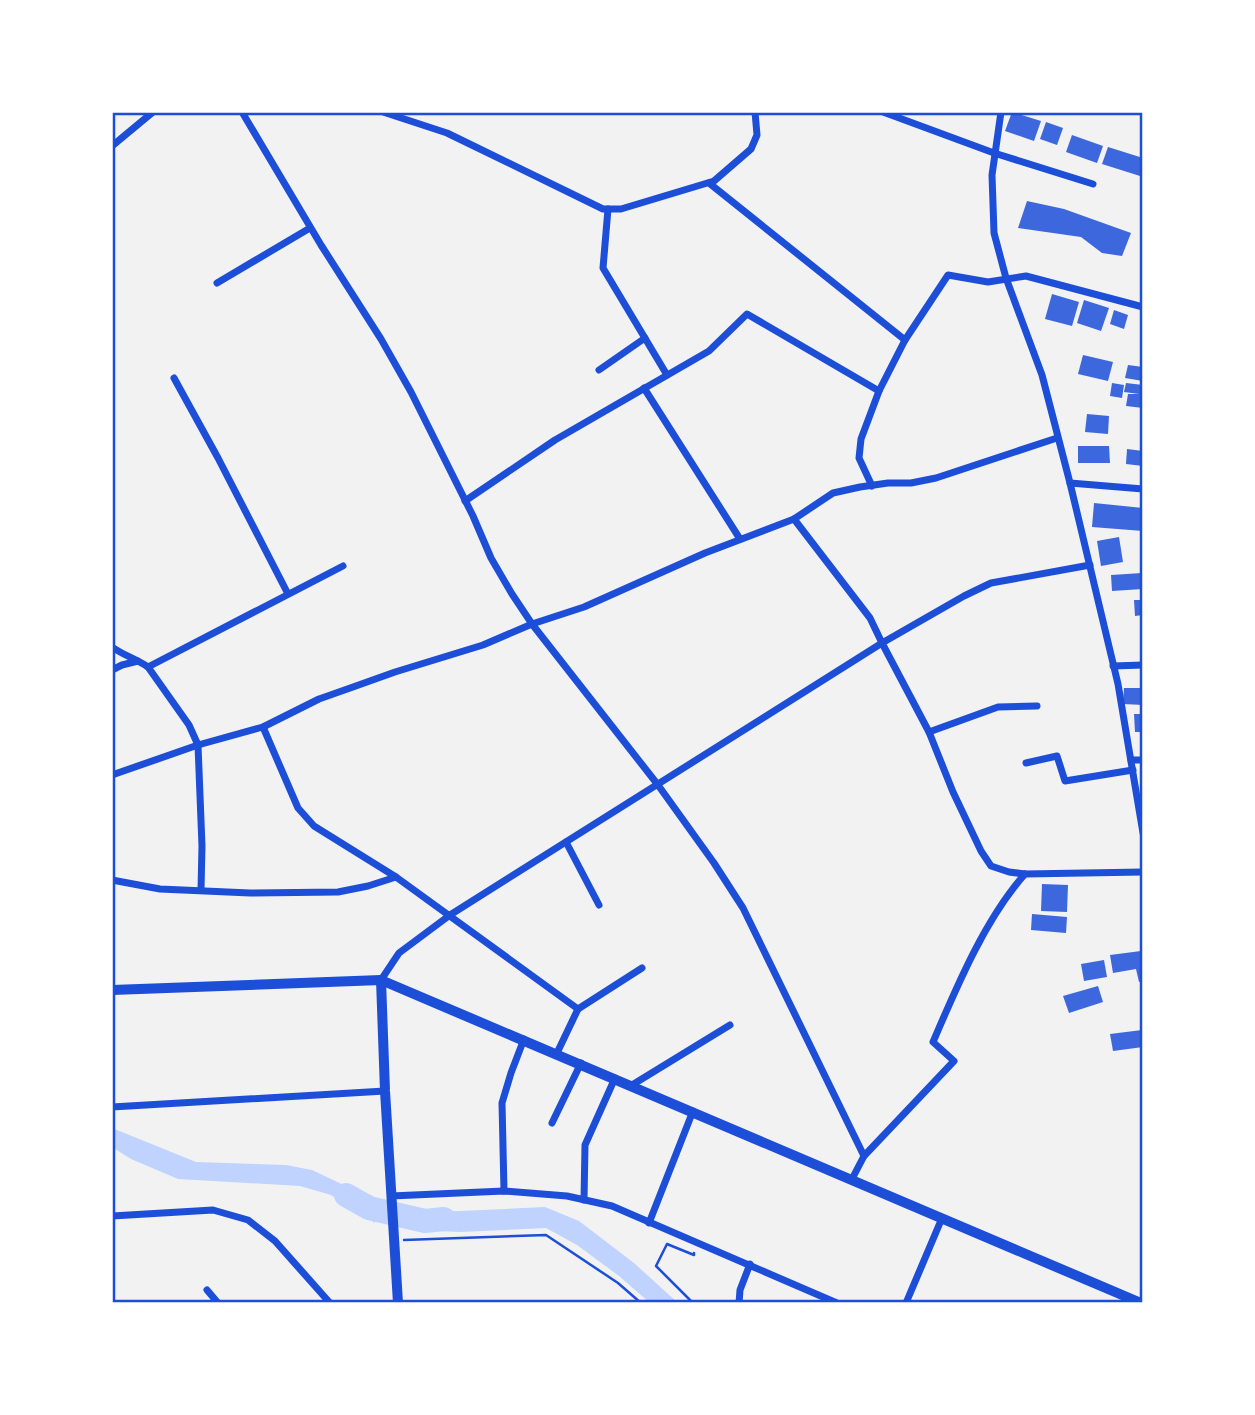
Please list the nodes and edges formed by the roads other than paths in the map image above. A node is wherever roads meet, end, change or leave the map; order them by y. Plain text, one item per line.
1 (153, 112) edge
2 (242, 112) edge
3 (383, 112) edge
4 (755, 112) edge
5 (883, 112) edge
6 (1001, 112) edge
7 (112, 146) edge
8 (995, 153) junction
9 (709, 183) junction
10 (1093, 184) dead end
11 (608, 209) junction
12 (310, 228) junction
13 (1006, 278) junction
14 (217, 284) dead end
15 (1143, 307) edge
16 (645, 338) junction
17 (905, 340) junction
18 (599, 370) dead end
19 (667, 375) junction
20 (174, 378) dead end
21 (644, 388) junction
22 (879, 391) junction
23 (1057, 438) junction
24 (1070, 483) junction
25 (872, 486) junction
26 (1143, 489) edge
27 (465, 501) junction
28 (794, 519) junction
29 (740, 539) junction
30 (1090, 565) junction
31 (343, 566) dead end
32 (288, 594) junction
33 (532, 624) junction
34 (882, 643) junction
35 (112, 647) edge
36 (138, 661) junction
37 (1143, 665) edge
38 (1113, 666) junction
39 (148, 667) junction
40 (112, 670) edge
41 (1037, 706) dead end
42 (263, 727) junction
43 (929, 732) junction
44 (198, 745) junction
45 (1131, 760) junction
46 (1143, 760) edge
47 (1026, 763) dead end
48 (1133, 770) junction
49 (112, 775) edge
50 (658, 785) junction
51 (1143, 833) edge
52 (566, 842) junction
53 (1143, 872) edge
54 (1025, 874) junction
55 (396, 877) junction
56 (112, 880) edge
57 (201, 890) junction
58 (599, 905) dead end
59 (450, 915) junction
60 (642, 968) dead end
61 (381, 979) junction
62 (112, 990) edge
63 (578, 1009) junction
64 (730, 1025) dead end
65 (524, 1039) junction
66 (557, 1053) junction
67 (581, 1063) junction
68 (615, 1078) junction
69 (632, 1085) junction
70 (385, 1091) junction
71 (112, 1107) edge
72 (693, 1111) junction
73 (552, 1123) dead end
74 (864, 1156) junction
75 (852, 1179) junction
76 (504, 1191) junction
77 (391, 1198) junction
78 (584, 1200) junction
79 (112, 1216) edge
80 (942, 1218) junction
81 (649, 1223) junction
82 (750, 1264) junction
83 (207, 1290) dead end
84 (218, 1303) edge
85 (330, 1303) edge
86 (398, 1303) edge
87 (738, 1303) edge
88 (837, 1303) edge
89 (906, 1303) edge
90 (1141, 1303) edge

1 - 7 street
2 - 12 street
3 - 11 street
4 - 9 street
5 - 8 street
6 - 8 street
8 - 10 street
8 - 13 street
9 - 11 street
9 - 17 street
11 - 16 street
12 - 14 street
12 - 27 street
13 - 15 street
13 - 17 street
13 - 23 street
16 - 18 street
16 - 19 street
17 - 22 street
19 - 21 street
19 - 22 street
20 - 32 street
21 - 27 street
21 - 29 street
22 - 25 street
23 - 24 street
23 - 25 street
24 - 26 street
24 - 30 street
25 - 28 street
27 - 33 street
28 - 29 street
28 - 34 street
29 - 33 street
30 - 34 street
30 - 38 street
31 - 32 street
32 - 39 street
33 - 42 street
33 - 50 street
34 - 43 street
34 - 50 street
35 - 36 street
36 - 39 street
36 - 40 street
37 - 38 street
38 - 45 street
39 - 44 street
41 - 43 street
42 - 44 street
42 - 55 street
43 - 54 street
44 - 49 street
44 - 57 street
45 - 46 street
45 - 48 street
47 - 48 street
48 - 51 street
50 - 52 street
50 - 74 street
52 - 58 street
52 - 59 street
53 - 54 street
54 - 74 street
55 - 57 street
55 - 59 street
56 - 57 street
59 - 61 street
59 - 63 street
60 - 63 street
61 - 62 street
61 - 65 street
61 - 70 street
63 - 66 street
64 - 69 street
65 - 66 street
65 - 76 street
66 - 67 street
67 - 68 street
67 - 73 street
68 - 69 street
68 - 78 street
69 - 72 street
70 - 71 street
70 - 77 street
72 - 75 street
72 - 81 street
74 - 75 street
75 - 80 street
76 - 77 street
76 - 78 street
77 - 86 street
78 - 81 street
79 - 85 street
80 - 89 street
80 - 90 street
81 - 82 street
82 - 87 street
82 - 88 street
83 - 84 street

